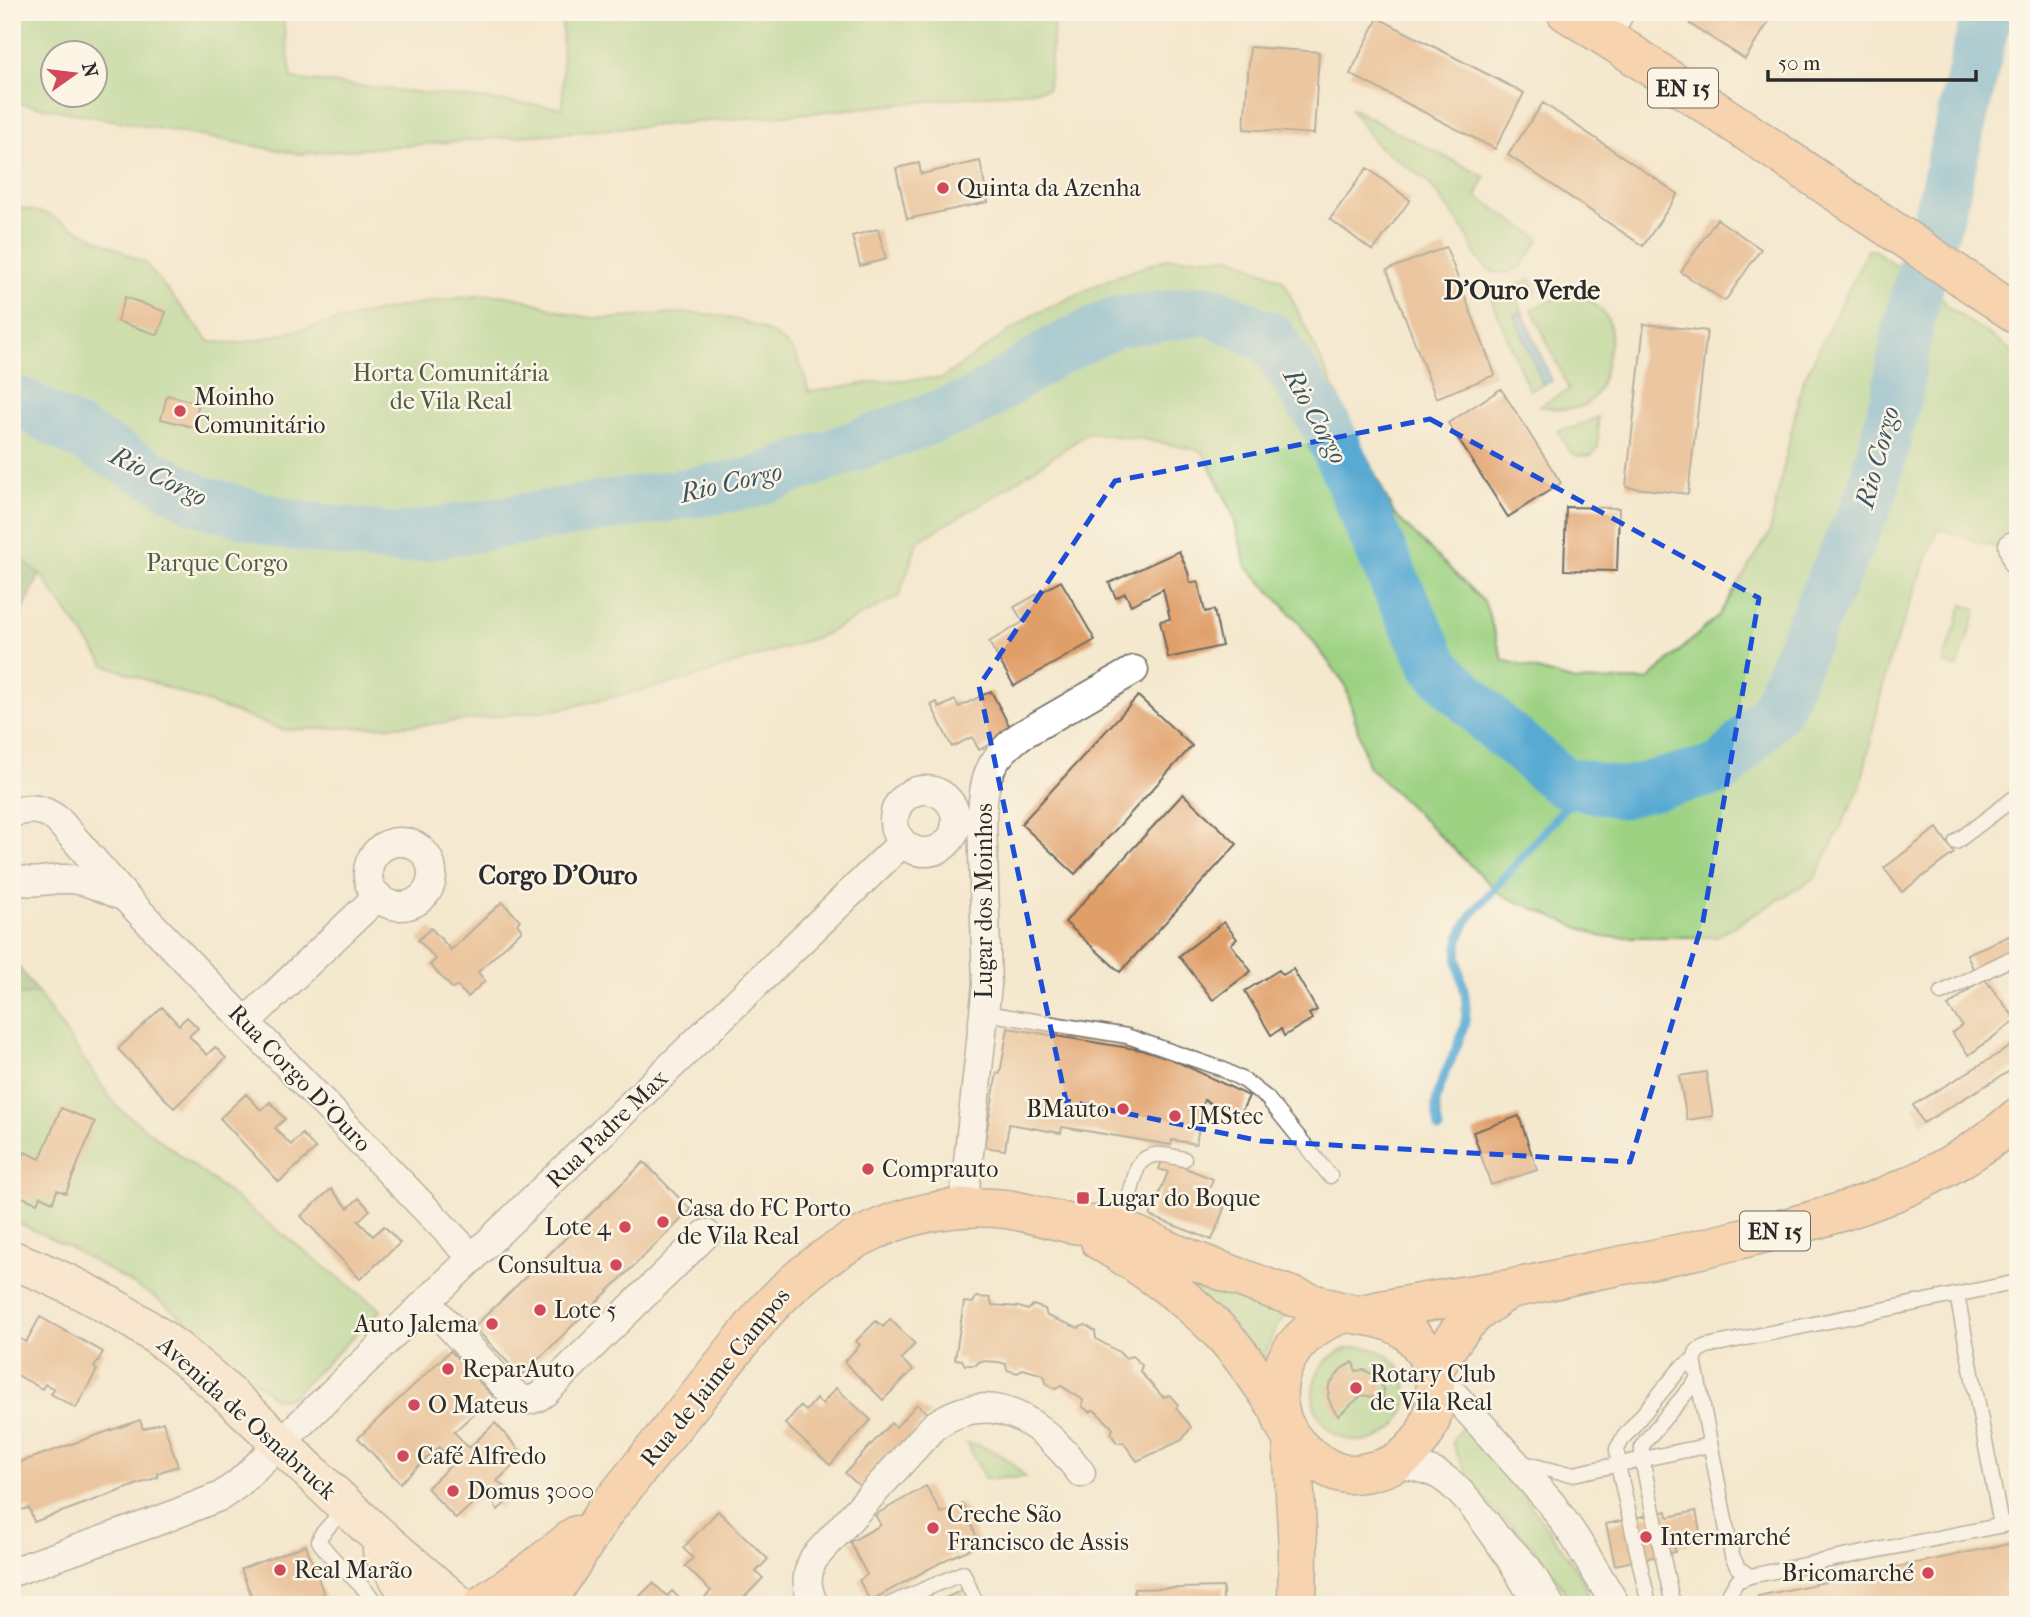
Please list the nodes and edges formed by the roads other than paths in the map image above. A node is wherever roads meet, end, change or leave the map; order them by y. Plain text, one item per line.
1 (1566, 12) edge
2 (1613, 24) edge
3 (2018, 315) edge
4 (1133, 670) dead end
5 (2018, 795) edge
6 (12, 813) edge
7 (902, 842) dead end
8 (1955, 842) dead end
9 (12, 878) edge
10 (377, 896) dead end
11 (127, 899) junction
12 (2018, 959) edge
13 (1941, 993) dead end
14 (985, 1013) junction
15 (246, 1022) junction
16 (2018, 1117) edge
17 (1184, 1159) dead end
18 (1330, 1175) dead end
19 (963, 1209) junction
20 (1075, 1225) junction
21 (1120, 1230) junction
22 (706, 1234) dead end
23 (473, 1258) junction
24 (12, 1260) edge
25 (2018, 1282) edge
26 (1510, 1289) junction
27 (1957, 1295) junction
28 (427, 1302) junction
29 (1355, 1313) junction
30 (1694, 1359) junction
31 (1434, 1376) junction
32 (1698, 1379) junction
33 (1286, 1425) junction
34 (280, 1444) junction
35 (1710, 1445) junction
36 (1513, 1460) junction
37 (1642, 1460) junction
38 (1397, 1464) junction
39 (1618, 1465) junction
40 (1081, 1473) dead end
41 (1349, 1474) junction
42 (606, 1511) junction
43 (1476, 1511) junction
44 (356, 1516) junction
45 (2018, 1522) edge
46 (2001, 1525) junction
47 (1297, 1549) junction
48 (12, 1572) edge
49 (1750, 1576) junction
50 (1611, 1602) edge
51 (377, 1605) edge
52 (411, 1605) edge
53 (459, 1605) edge
54 (482, 1605) edge
55 (545, 1605) edge
56 (814, 1605) edge
57 (888, 1605) edge
58 (977, 1605) edge
59 (1297, 1605) edge
60 (1537, 1605) edge
61 (1558, 1605) edge
62 (1649, 1605) edge
63 (1673, 1605) edge
64 (1723, 1605) edge

1 - 2 main road, EN 15
2 - 3 main road, EN 15
4 - 14 street, Lugar dos Moinhos
5 - 8 lane
6 - 11 street, Rua Corgo D'Ouro
7 - 23 street, Rua Padre Max
9 - 11 street
10 - 15 street
11 - 15 street, Rua Corgo D'Ouro
12 - 13 lane
14 - 18 lane
14 - 19 street, Lugar dos Moinhos
15 - 23 street, Rua Corgo D'Ouro
16 - 26 main road, EN 15
17 - 21 lane
19 - 20 main road, Rua de Jaime Campos
19 - 42 main road, Rua de Jaime Campos
20 - 21 main road
20 - 33 main road
21 - 29 main road
22 - 28 street
23 - 28 street, Rua Padre Max
24 - 34 main road, Avenida de Osnabruck
25 - 27 lane
26 - 29 main road, EN 15
26 - 31 main road, EN 15
27 - 30 lane
27 - 46 lane
28 - 34 street, Rua Padre Max
29 - 31 main road
29 - 33 main road, EN 15
30 - 32 lane
30 - 39 lane
31 - 36 street
31 - 38 main road, EN 15
32 - 35 lane
32 - 37 lane
33 - 41 main road
33 - 47 main road, EN 15
34 - 44 main road, Avenida de Osnabruck
34 - 48 street, Rua Padre Max
35 - 37 lane
35 - 49 lane
36 - 39 lane
36 - 50 street
37 - 39 lane
37 - 63 lane
38 - 41 main road
38 - 43 street
39 - 62 lane
40 - 56 street
41 - 47 main road, EN 15
42 - 54 main road
42 - 55 main road
43 - 60 street
43 - 61 lane
44 - 51 lane
44 - 52 main road
44 - 53 main road
45 - 46 lane
46 - 49 lane
47 - 59 main road, EN 15
49 - 64 lane
57 - 58 lane

